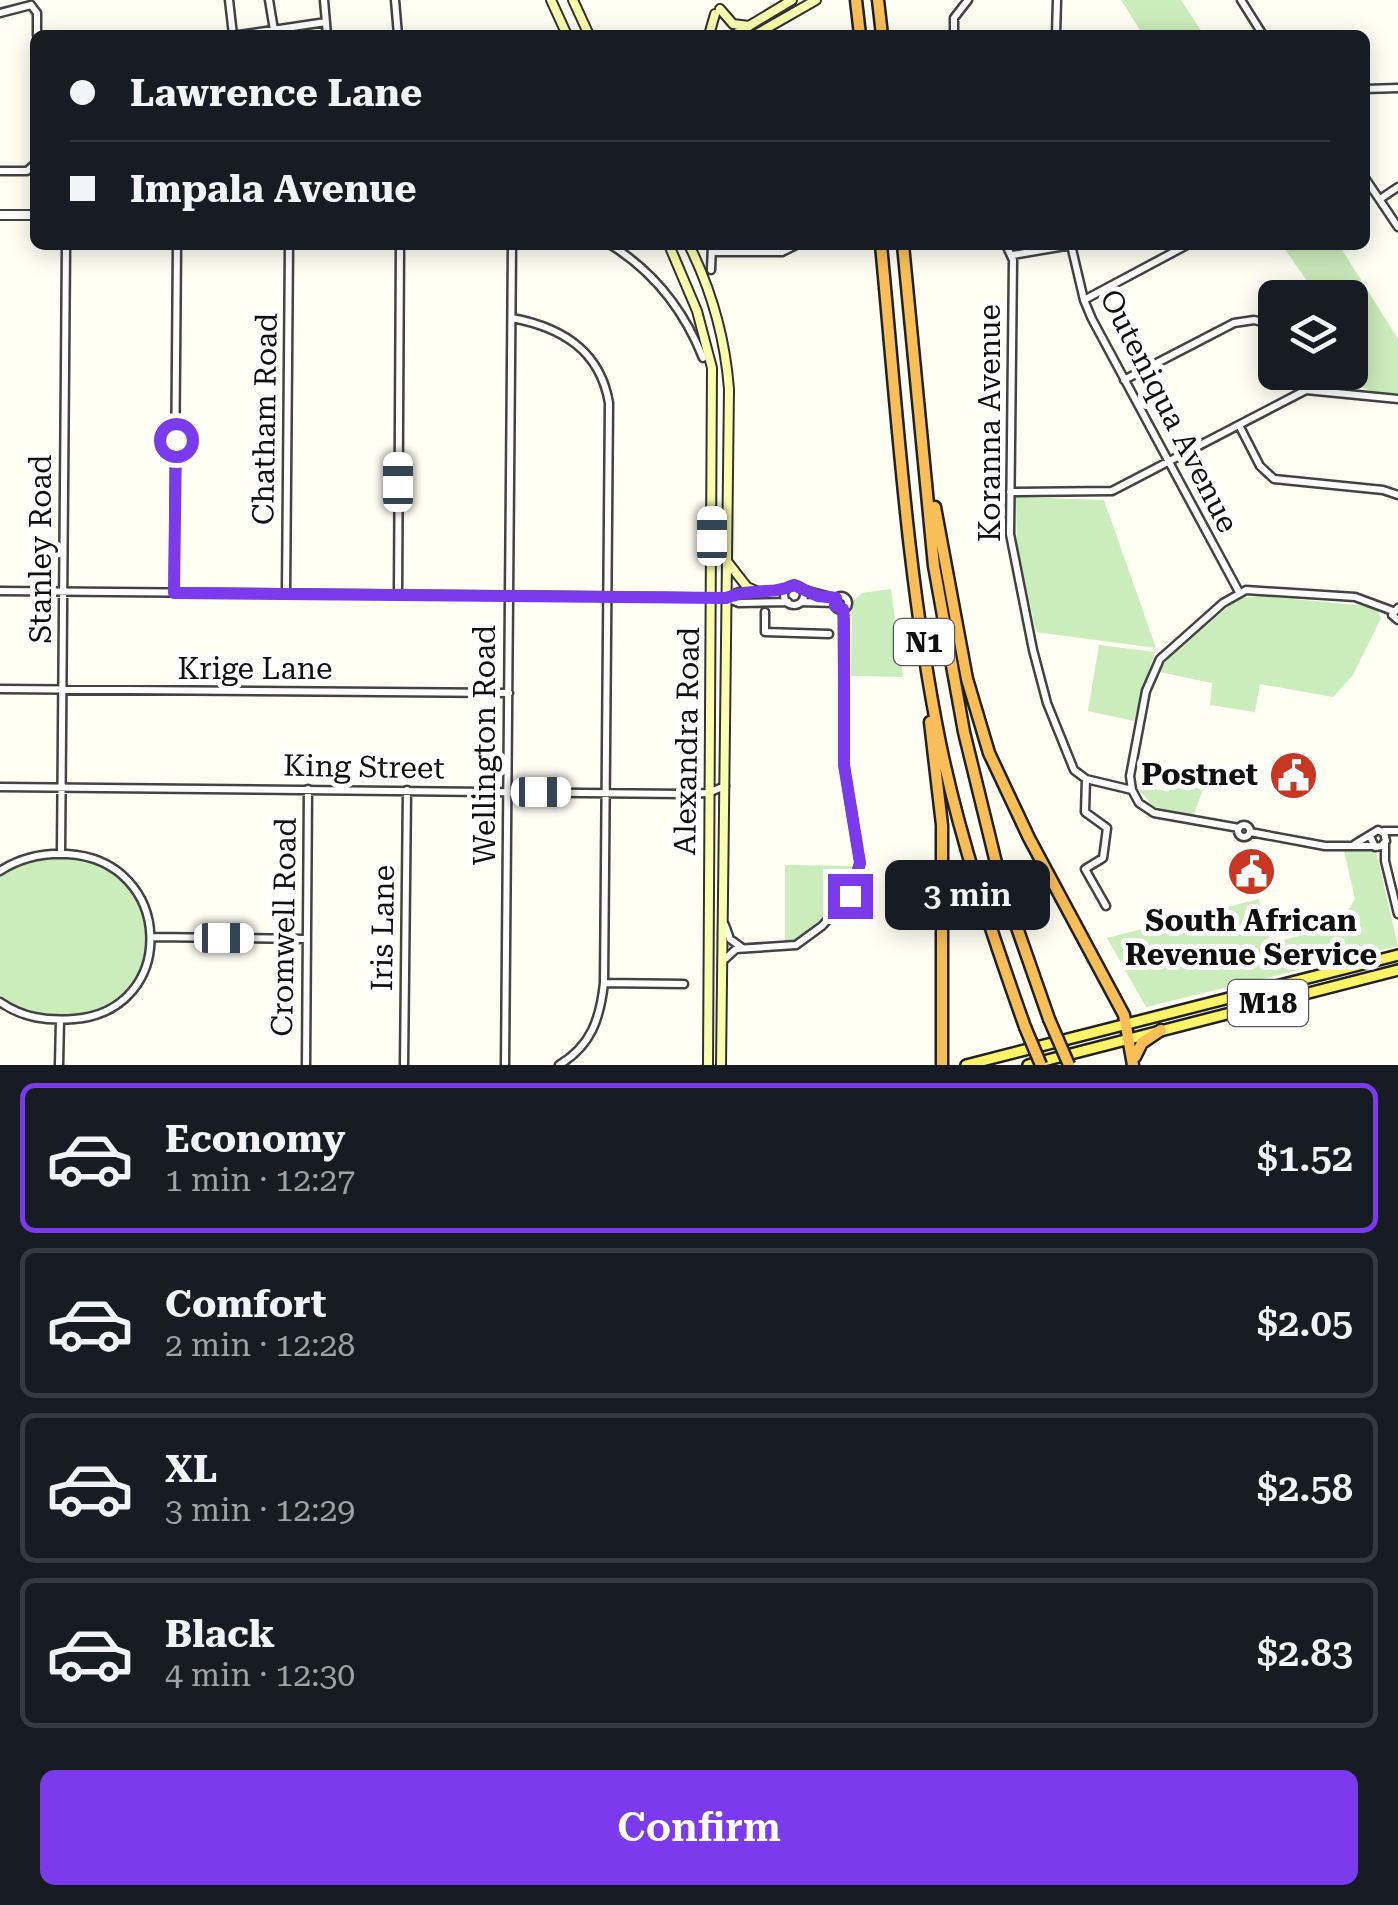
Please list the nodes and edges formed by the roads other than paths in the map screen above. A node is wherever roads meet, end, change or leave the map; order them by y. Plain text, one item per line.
1 (229, 0) edge
2 (270, 0) edge
3 (324, 0) edge
4 (395, 0) edge
5 (551, 0) edge
6 (573, 0) edge
7 (792, 0) edge
8 (816, 0) edge
9 (856, 0) edge
10 (878, 0) edge
11 (968, 0) edge
12 (1057, 0) edge
13 (1240, 0) edge
14 (32, 2) edge
15 (0, 13) edge
16 (326, 22) junction
17 (750, 26) junction
18 (38, 30) edge
19 (235, 30) edge
20 (274, 30) joint
21 (327, 30) edge
22 (398, 30) edge
23 (565, 30) edge
24 (587, 30) edge
25 (711, 30) edge
26 (743, 30) edge
27 (764, 30) edge
28 (859, 30) edge
29 (881, 30) edge
30 (954, 30) edge
31 (1056, 30) edge
32 (1261, 30) edge
33 (1370, 88) edge
34 (1398, 88) edge
35 (30, 169) edge
36 (0, 171) edge
37 (1370, 185) edge
38 (1398, 187) edge
39 (1380, 199) junction
40 (0, 214) edge
41 (30, 214) edge
42 (1398, 227) edge
43 (66, 250) edge
44 (178, 250) edge
45 (289, 250) edge
46 (400, 250) edge
47 (512, 250) edge
48 (618, 250) edge
49 (670, 250) edge
50 (691, 250) edge
51 (712, 250) edge
52 (735, 250) edge
53 (786, 250) edge
54 (882, 250) edge
55 (903, 250) edge
56 (1010, 250) edge
57 (1042, 250) edge
58 (1072, 250) edge
59 (1178, 250) edge
60 (1013, 255) junction
61 (710, 270) dead end
62 (1084, 300) junction
63 (512, 318) junction
64 (1258, 321) edge
65 (702, 358) dead end
66 (1124, 380) junction
67 (1306, 390) edge
68 (1322, 390) edge
69 (1398, 399) edge
70 (1239, 425) junction
71 (922, 437) junction
72 (1168, 462) junction
73 (1010, 492) junction
74 (1398, 495) edge
75 (726, 560) junction
76 (785, 590) junction
77 (802, 590) junction
78 (0, 591) edge
79 (63, 592) junction
80 (756, 592) junction
81 (1239, 592) junction
82 (174, 593) junction
83 (286, 594) junction
84 (398, 595) junction
85 (608, 596) junction
86 (509, 597) junction
87 (712, 598) junction
88 (726, 598) junction
89 (835, 600) junction
90 (788, 602) junction
91 (799, 603) junction
92 (918, 604) junction
93 (1396, 609) edge
94 (764, 612) dead end
95 (1398, 620) edge
96 (829, 634) dead end
97 (0, 689) edge
98 (62, 690) junction
99 (509, 693) junction
100 (1086, 780) junction
101 (725, 786) junction
102 (0, 787) edge
103 (61, 787) junction
104 (308, 790) junction
105 (407, 790) junction
106 (1132, 790) junction
107 (508, 792) junction
108 (606, 793) junction
109 (708, 793) junction
110 (1398, 831) edge
111 (1382, 832) junction
112 (1370, 836) junction
113 (1354, 844) junction
114 (1380, 844) junction
115 (61, 854) junction
116 (0, 871) edge
117 (1106, 906) dead end
118 (1398, 914) edge
119 (725, 926) junction
120 (152, 938) junction
121 (307, 939) junction
122 (742, 948) junction
123 (1398, 956) edge
124 (724, 960) junction
125 (1398, 970) edge
126 (604, 983) junction
127 (684, 984) dead end
128 (0, 1002) edge
129 (722, 1018) junction
130 (60, 1020) junction
131 (1127, 1023) junction
132 (1161, 1030) junction
133 (1131, 1039) junction
134 (708, 1051) junction
135 (941, 1059) edge
136 (59, 1065) edge
137 (306, 1065) edge
138 (404, 1065) edge
139 (505, 1065) edge
140 (558, 1065) edge
141 (708, 1065) edge
142 (721, 1065) edge
143 (930, 1065) edge
144 (966, 1065) edge
145 (1028, 1065) edge
146 (1041, 1065) edge
147 (1068, 1065) edge
148 (1134, 1065) edge

1 - 19 street
2 - 20 street
3 - 16 street
4 - 22 street
5 - 23 main road
6 - 24 main road
7 - 17 main road
8 - 27 main road
9 - 28 highway
10 - 29 highway
11 - 30 street
12 - 31 street
13 - 32 street
14 - 15 street
14 - 18 street
16 - 20 street
16 - 21 street
17 - 25 main road
17 - 26 main road
33 - 34 street
35 - 36 street
37 - 39 street
38 - 39 street
39 - 42 street
40 - 41 street
43 - 79 street, Stanley Road
44 - 82 street
45 - 83 street, Chatham Road
46 - 84 street
47 - 63 street, Wellington Road
48 - 65 street
49 - 87 main road, Alexandra Road
50 - 75 main road, Alexandra Road
51 - 61 street
52 - 53 street
54 - 92 highway, N1
55 - 71 highway, N1
56 - 60 street
57 - 60 street
58 - 62 street, Outeniqua Avenue
59 - 62 street
60 - 73 street, Koranna Avenue
62 - 66 street, Outeniqua Avenue
63 - 85 street
63 - 86 street, Wellington Road
64 - 66 street
66 - 72 street, Outeniqua Avenue
67 - 70 street
68 - 69 street
70 - 72 street
70 - 74 street
71 - 131 highway
71 - 147 highway, N1, bridge
72 - 73 street
72 - 81 street, Outeniqua Avenue
73 - 100 street, Koranna Avenue
75 - 80 main road
75 - 88 main road, Alexandra Road
76 - 77 street
76 - 80 street
76 - 90 street
77 - 89 street
77 - 91 street
78 - 79 street
79 - 82 street
79 - 98 street, Stanley Road
80 - 88 street
81 - 93 street
81 - 106 street
82 - 83 street
83 - 84 street
84 - 86 street
85 - 86 street
85 - 87 street
85 - 108 street
86 - 99 street, Wellington Road
87 - 88 street
87 - 109 main road, Alexandra Road
88 - 90 street
88 - 101 main road, Alexandra Road
89 - 91 street
89 - 122 street
90 - 91 street
92 - 135 highway
92 - 146 highway, N1, bridge
93 - 95 street
94 - 96 street
97 - 98 street, Krige Lane
98 - 99 street, Krige Lane
98 - 103 street, Stanley Road
99 - 107 street, Wellington Road
100 - 106 street
100 - 117 street, Koranna Avenue
101 - 109 street, King Street
101 - 119 main road, Alexandra Road
102 - 103 street, King Street
103 - 104 street, King Street
103 - 115 street, Stanley Road
104 - 105 street, King Street
104 - 121 street, Cromwell Road
105 - 107 street, King Street
105 - 138 street, Iris Lane
106 - 113 street
107 - 108 street, King Street
107 - 139 street, Wellington Road
108 - 109 street, King Street
108 - 126 street
109 - 134 main road, Alexandra Road
110 - 111 street
110 - 114 street
111 - 112 street
111 - 114 street
112 - 113 street
112 - 114 street
113 - 114 street
114 - 118 street
115 - 116 street
115 - 120 street
119 - 122 street
119 - 124 main road, Alexandra Road
120 - 121 street
120 - 130 street
121 - 137 street, Cromwell Road
122 - 124 street
123 - 131 main road, M18
124 - 129 main road, Alexandra Road
125 - 132 main road, M18
126 - 127 street
126 - 140 street
128 - 130 street
129 - 134 main road
129 - 142 main road, Alexandra Road
130 - 136 street
131 - 133 highway
131 - 144 main road, M18
132 - 133 main road, M18
132 - 148 highway
133 - 145 main road, M18
133 - 148 highway
134 - 141 main road, Alexandra Road
135 - 143 highway

